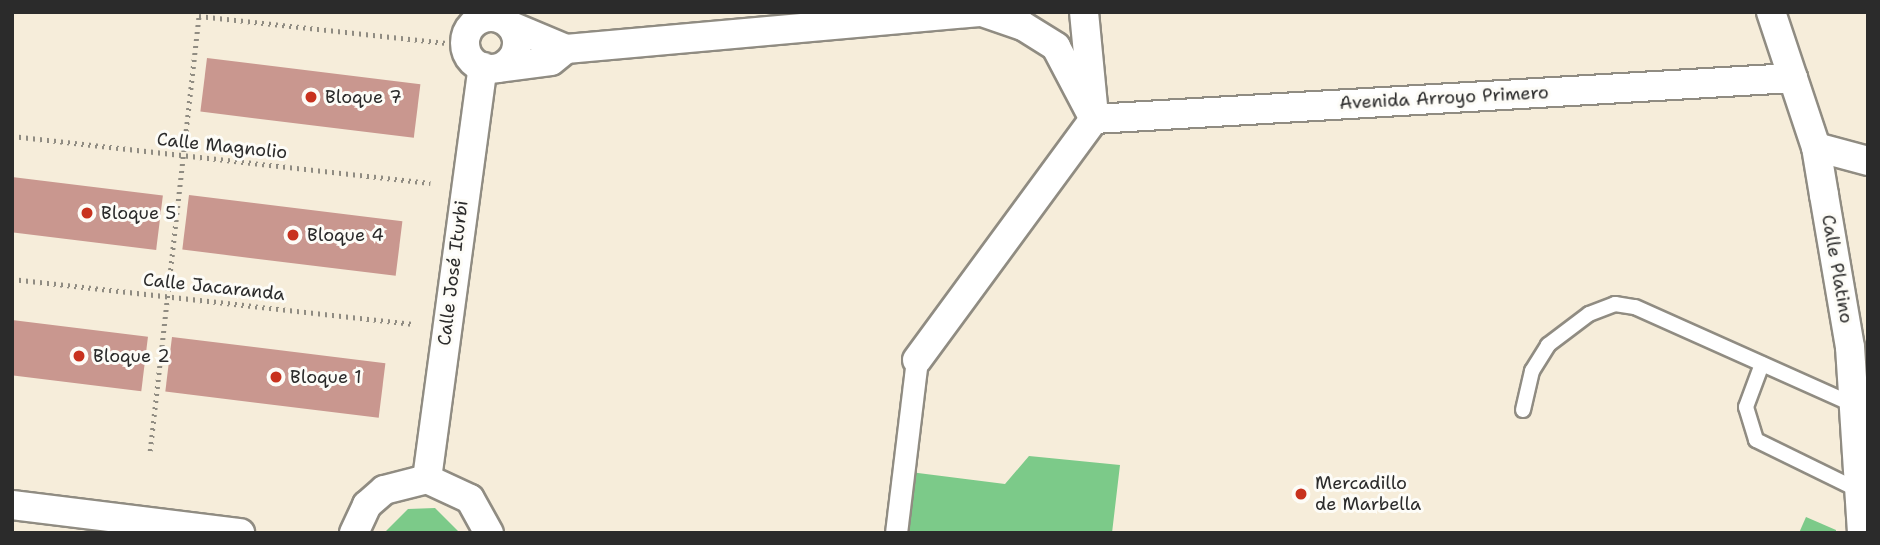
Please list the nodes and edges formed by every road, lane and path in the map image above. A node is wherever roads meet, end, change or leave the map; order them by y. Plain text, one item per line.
1 (981, 12) edge
2 (1084, 12) edge
3 (1771, 12) edge
4 (500, 18) edge
5 (447, 43) dead end
6 (566, 49) junction
7 (491, 68) junction
8 (1793, 78) junction
9 (1094, 119) junction
10 (12, 136) edge
11 (1816, 147) junction
12 (183, 155) junction
13 (1868, 161) edge
14 (430, 183) dead end
15 (12, 279) edge
16 (167, 296) junction
17 (414, 324) dead end
18 (1859, 349) edge
19 (917, 360) joint
20 (1762, 364) junction
21 (1854, 405) junction
22 (1523, 410) dead end
23 (150, 451) dead end
24 (426, 479) junction
25 (1860, 491) junction
26 (12, 505) edge
27 (240, 533) edge
28 (354, 533) edge
29 (489, 533) edge
30 (896, 533) edge
31 (1862, 533) edge

1 - 6 street
1 - 9 street
2 - 9 street
3 - 8 street, Calle Platino
4 - 6 street
4 - 7 street
4 - 7 street
5 - 12 path
6 - 7 street
7 - 24 street, Calle José Iturbi
8 - 9 street, Avenida Arroyo Primero
8 - 11 street, Calle Platino
9 - 19 street
10 - 12 path, Calle Magnolio
11 - 13 street
11 - 18 street, Calle Platino
12 - 14 path, Calle Magnolio
12 - 16 path
15 - 16 path, Calle Jacaranda
16 - 17 path, Calle Jacaranda
16 - 23 path
18 - 21 street, Calle Platino
19 - 30 street
20 - 21 lane
20 - 22 lane
20 - 25 lane
21 - 25 street, Calle Platino
24 - 28 street
24 - 29 street
25 - 31 street, Calle Platino
26 - 27 street

